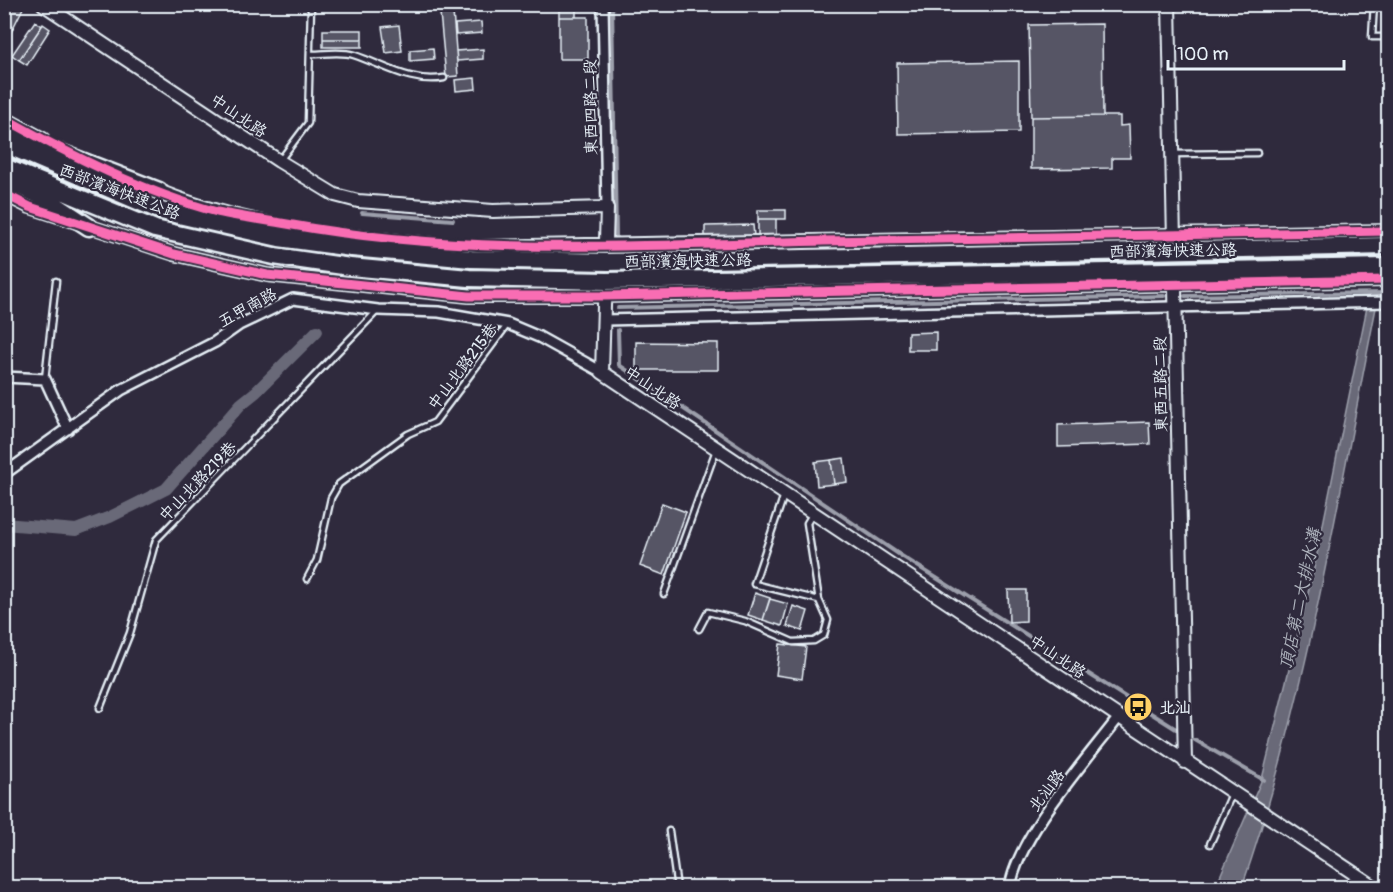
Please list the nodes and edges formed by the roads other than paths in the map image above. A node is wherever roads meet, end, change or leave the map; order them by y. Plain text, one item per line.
1 (43, 4) edge
2 (311, 4) edge
3 (558, 4) edge
4 (603, 4) edge
5 (1169, 4) edge
6 (1374, 4) edge
7 (493, 7) dead end
8 (1389, 37) edge
9 (312, 54) junction
10 (444, 78) dead end
11 (4, 117) edge
12 (4, 131) edge
13 (4, 144) edge
14 (1257, 153) dead end
15 (1172, 154) junction
16 (279, 161) junction
17 (4, 167) edge
18 (4, 179) edge
19 (159, 191) junction
20 (4, 194) edge
21 (607, 208) junction
22 (89, 227) junction
23 (1389, 231) edge
24 (1173, 234) junction
25 (607, 246) junction
26 (1389, 246) edge
27 (1389, 267) edge
28 (1389, 280) edge
29 (56, 281) dead end
30 (1174, 283) junction
31 (605, 296) junction
32 (1389, 302) edge
33 (1175, 308) junction
34 (378, 310) junction
35 (604, 320) junction
36 (508, 324) junction
37 (602, 372) junction
38 (4, 376) edge
39 (45, 379) junction
40 (68, 429) junction
41 (716, 450) junction
42 (4, 474) edge
43 (784, 495) junction
44 (813, 513) junction
45 (307, 579) dead end
46 (664, 594) dead end
47 (819, 600) junction
48 (699, 629) dead end
49 (99, 708) dead end
50 (1119, 717) junction
51 (1185, 762) junction
52 (1232, 794) junction
53 (669, 831) dead end
54 (1210, 844) dead end
55 (677, 888) edge
56 (1010, 888) edge
57 (1376, 888) edge

1 - 16 street, 中山北路
2 - 9 lane
3 - 7 lane
4 - 21 street, 東西四路二段
5 - 15 street, 東西五路二段
6 - 8 lane
9 - 10 lane
9 - 16 lane
11 - 19 street
12 - 19 highway
13 - 26 highway, 西部濱海快速公路, bridge
14 - 15 lane
15 - 24 street, 東西五路二段
16 - 21 street, 中山北路
17 - 27 highway, 西部濱海快速公路, bridge
18 - 22 highway
19 - 25 street
20 - 22 street
21 - 25 street, 中山北路
22 - 31 street
23 - 24 street
24 - 25 street
24 - 30 street, 東西五路二段
25 - 31 street, 中山北路
28 - 30 street
29 - 39 lane
30 - 31 street
30 - 33 street, 東西五路二段
31 - 35 street, 中山北路
32 - 33 street
33 - 35 street
33 - 51 street, 東西五路二段
34 - 36 street, 五甲南路
34 - 40 street, 五甲南路
34 - 49 lane, 中山北路219巷
35 - 37 street, 中山北路
36 - 37 street, 五甲南路
36 - 45 lane, 中山北路215巷
37 - 41 street, 中山北路
38 - 39 street
39 - 40 street
40 - 42 street, 五甲南路
41 - 43 street, 中山北路
41 - 46 lane
43 - 44 street, 中山北路
43 - 47 lane
44 - 47 lane
44 - 50 street, 中山北路
47 - 48 lane
50 - 51 street, 中山北路
50 - 56 street, 北汕路
51 - 52 street, 中山北路
52 - 54 lane
52 - 57 street, 中山北路
53 - 55 lane

